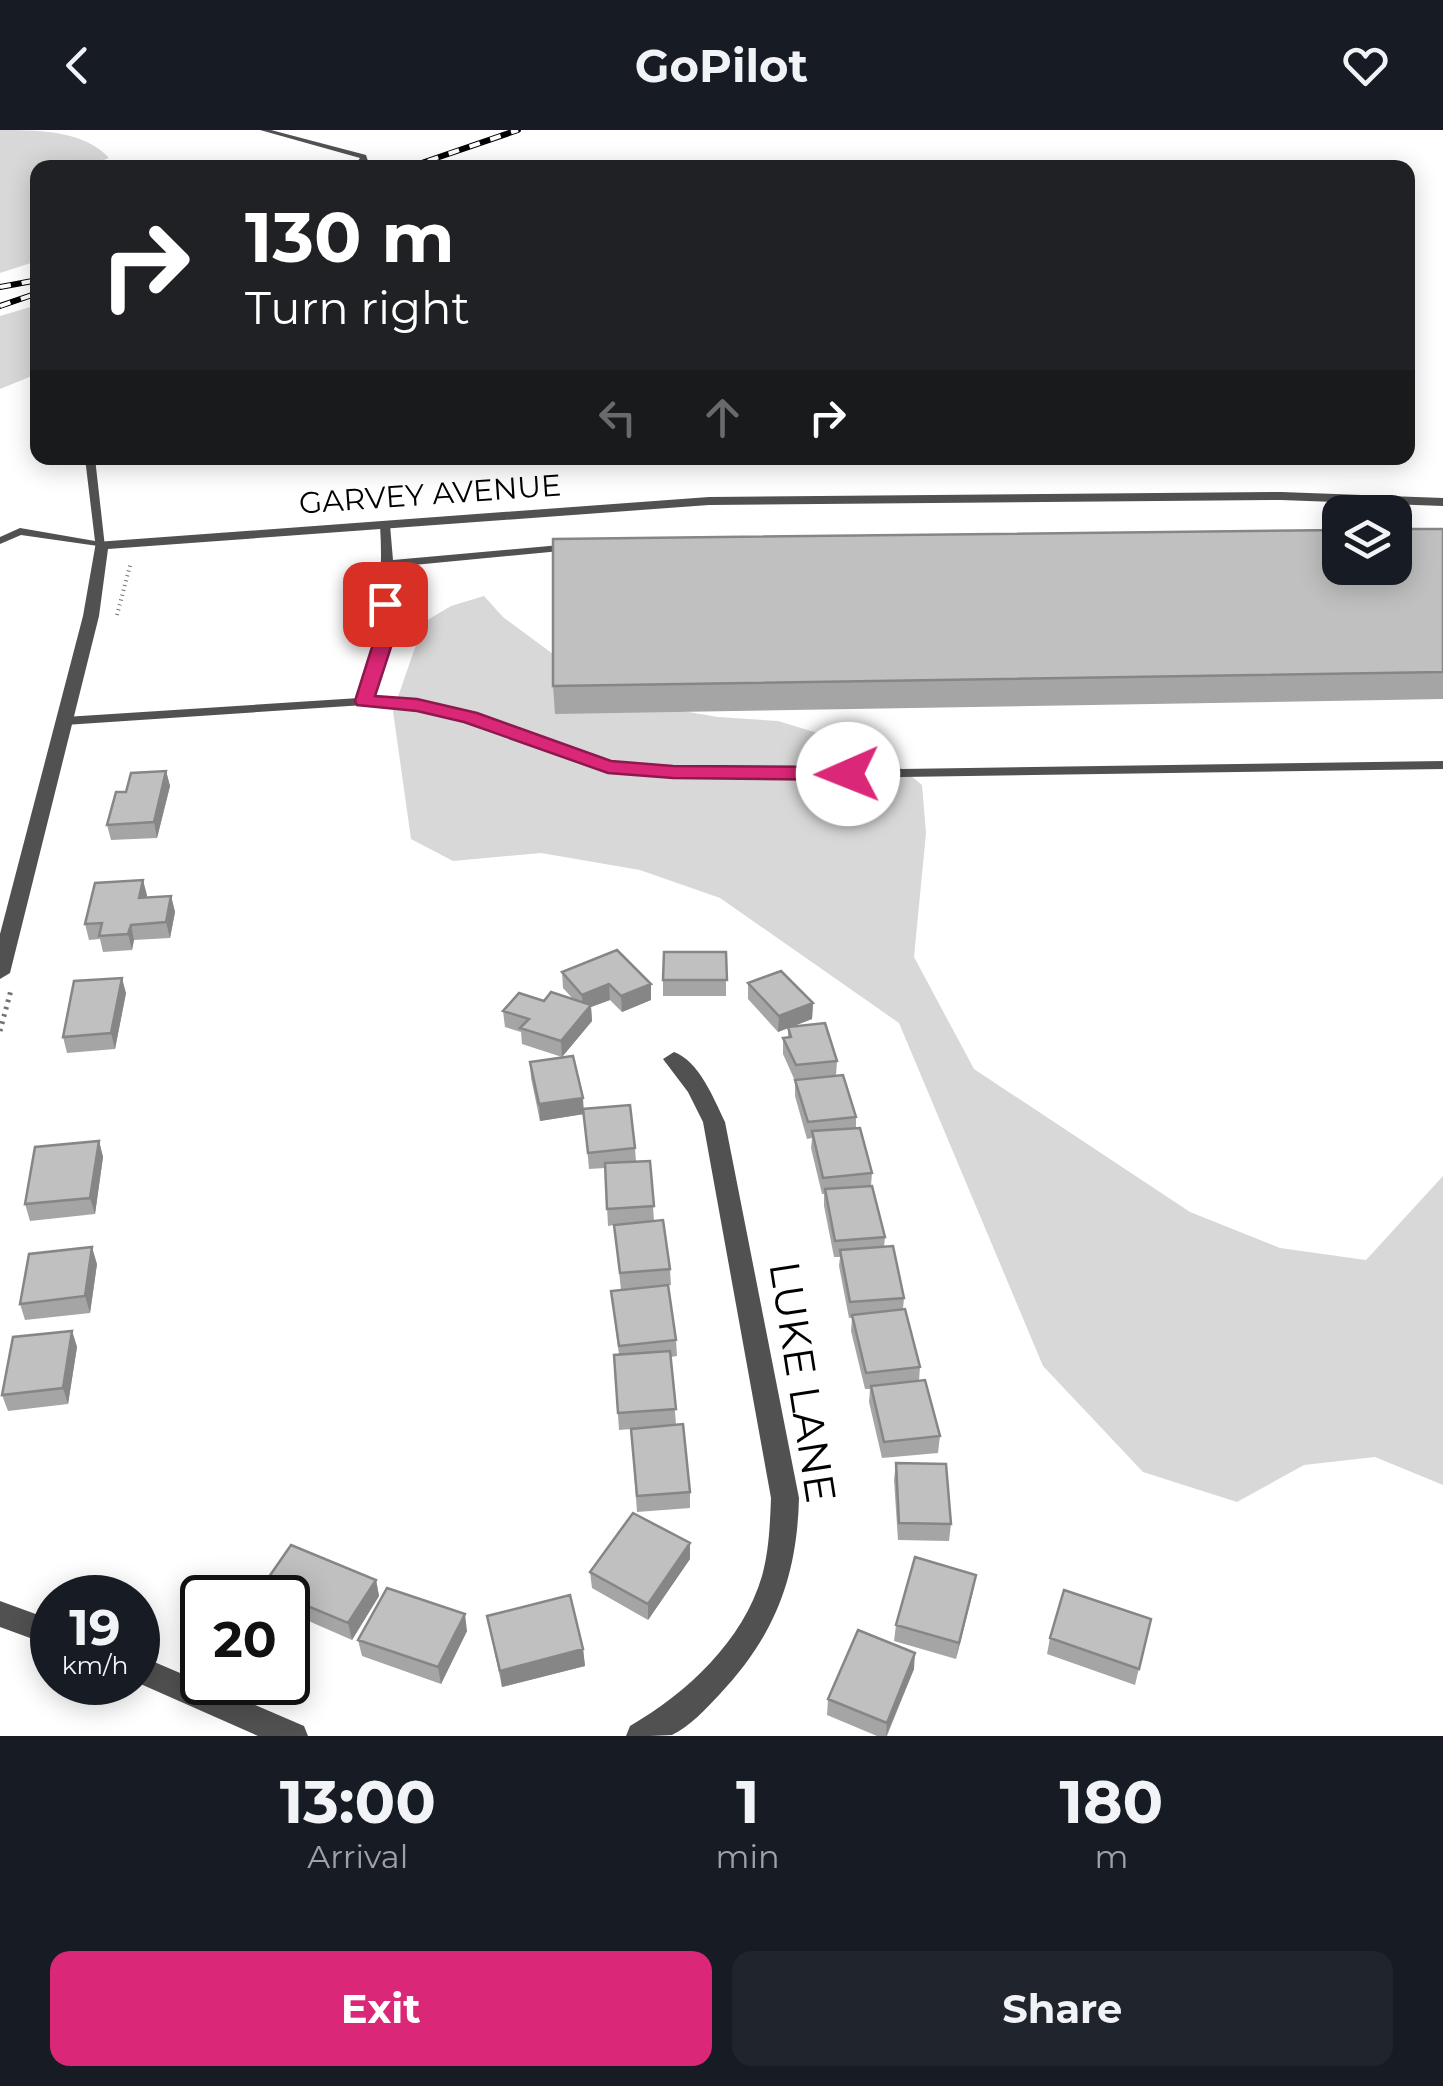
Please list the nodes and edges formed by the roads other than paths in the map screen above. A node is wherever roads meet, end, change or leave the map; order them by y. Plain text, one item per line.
1 (263, 130) edge
2 (364, 160) edge
3 (91, 465) edge
4 (1443, 502) edge
5 (0, 525) edge
6 (385, 525) junction
7 (20, 531) junction
8 (0, 542) edge
9 (101, 546) junction
10 (584, 546) edge
11 (388, 564) junction
12 (364, 701) junction
13 (65, 721) junction
14 (1443, 765) edge
15 (6, 978) edge
16 (674, 1060) dead end
17 (0, 1614) edge
18 (30, 1625) edge
19 (160, 1679) edge
20 (660, 1732) edge
21 (293, 1736) edge

1 - 2 lane
3 - 9 lane
4 - 6 street, GARVEY AVENUE
5 - 7 lane
6 - 9 street, GARVEY AVENUE
6 - 11 lane
7 - 8 lane
7 - 9 lane
9 - 13 street
10 - 11 lane
11 - 12 lane
12 - 13 lane
12 - 14 lane
13 - 15 street
16 - 20 street, LUKE LANE
17 - 18 street
19 - 21 street

